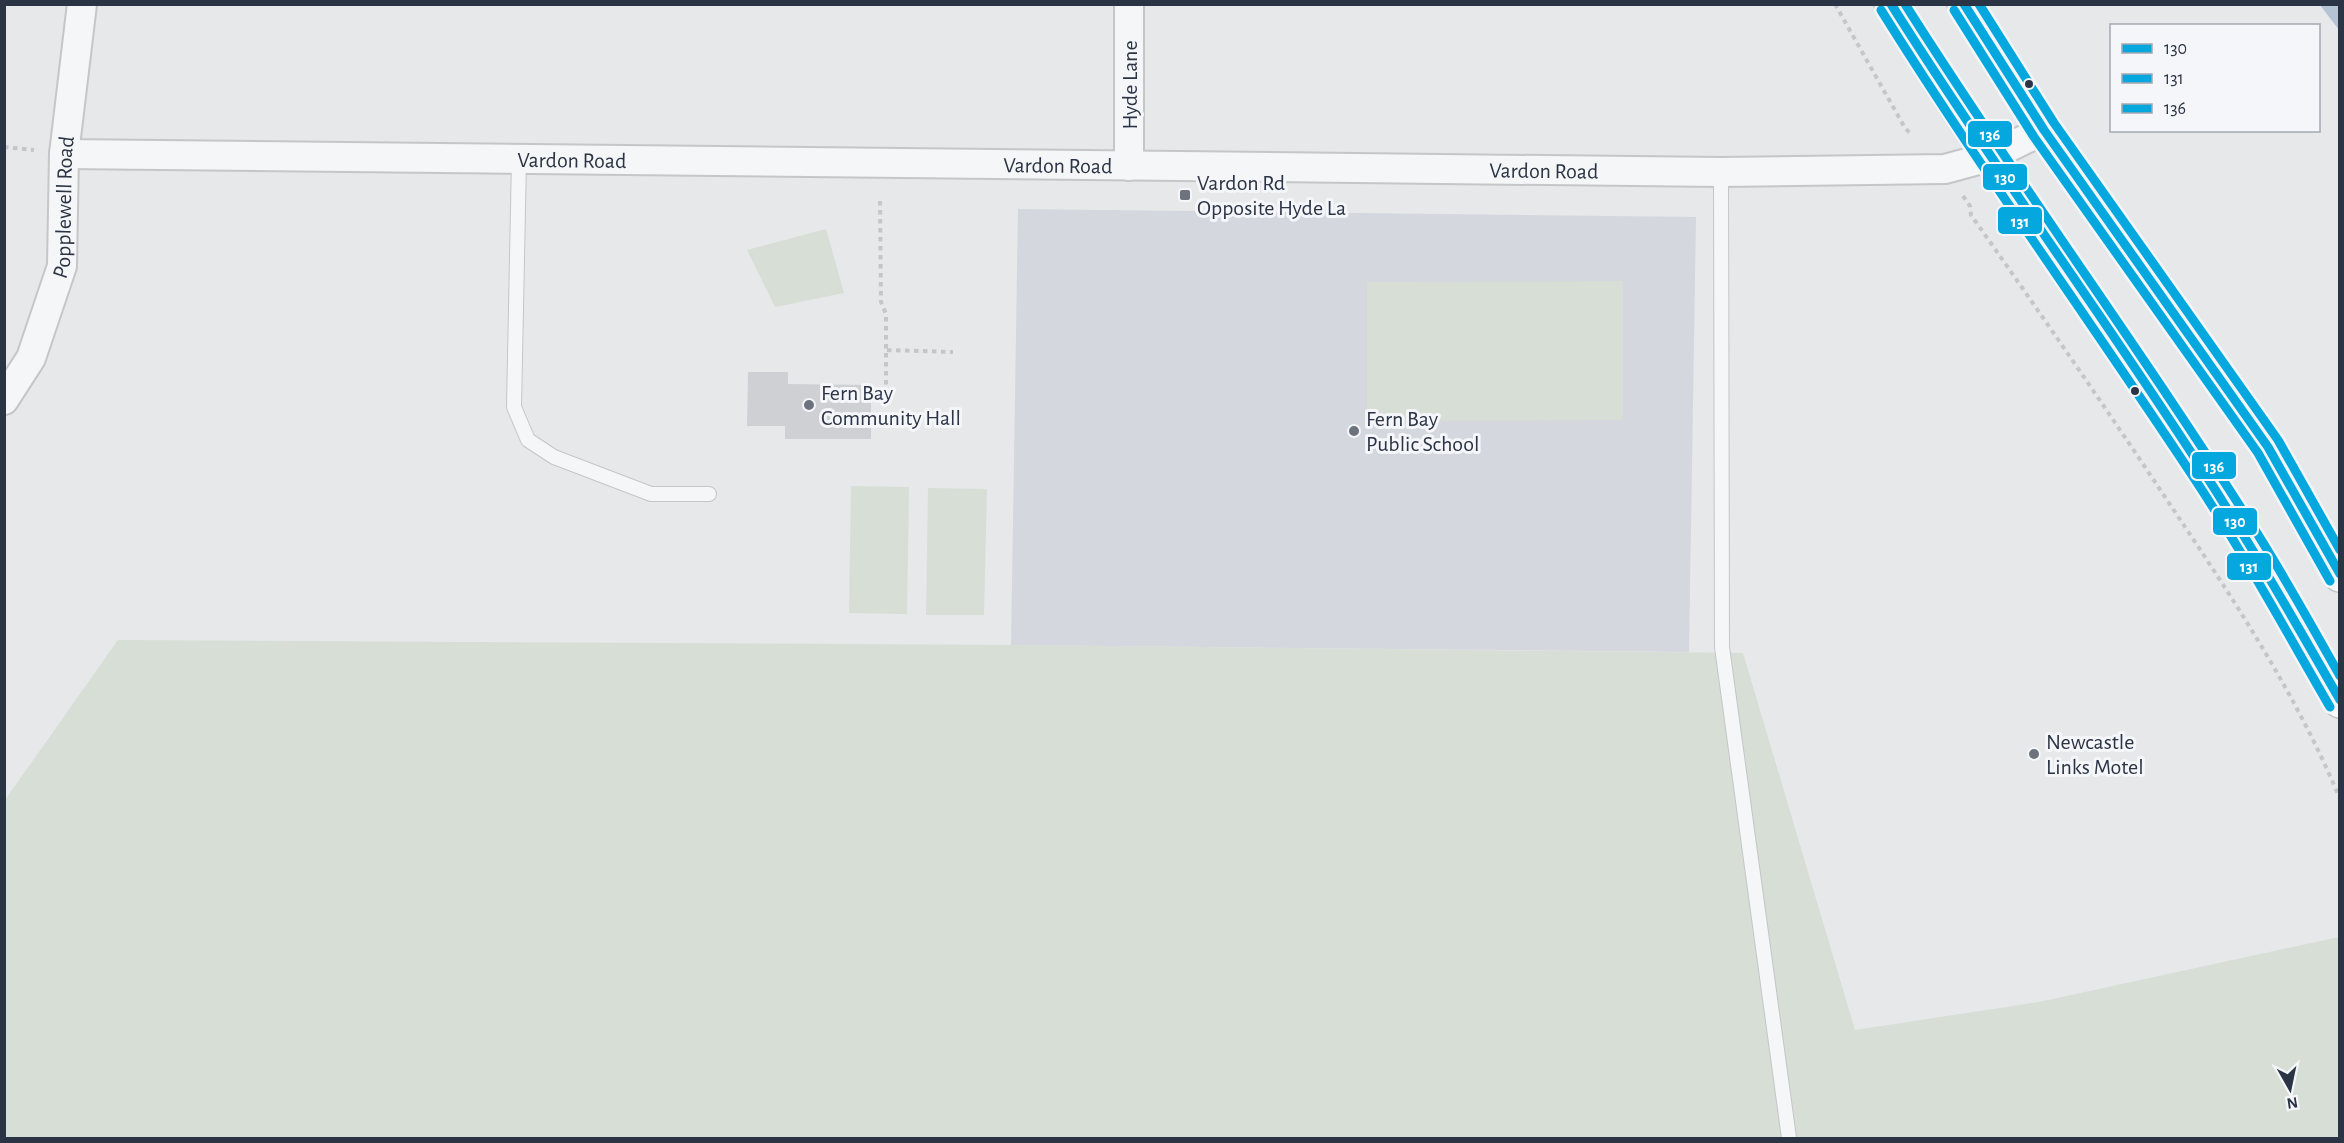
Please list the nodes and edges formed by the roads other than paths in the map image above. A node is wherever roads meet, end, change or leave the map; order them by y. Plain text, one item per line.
1 (82, 4) edge
2 (1130, 4) edge
3 (1891, 4) edge
4 (1964, 4) edge
5 (2044, 130) junction
6 (64, 154) junction
7 (1989, 157) junction
8 (519, 159) junction
9 (1129, 166) junction
10 (1721, 172) junction
11 (4, 400) edge
12 (709, 494) dead end
13 (2340, 575) edge
14 (2340, 701) edge
15 (1789, 1138) edge

1 - 6 street, Popplewell Road
2 - 9 street, Hyde Lane
3 - 7 main road
4 - 5 main road
5 - 7 street, Vardon Road
5 - 13 main road
6 - 8 street, Vardon Road
6 - 11 street, Popplewell Road
7 - 10 street, Vardon Road
7 - 14 main road
8 - 9 street, Vardon Road
8 - 12 lane
9 - 10 street, Vardon Road
10 - 15 lane

